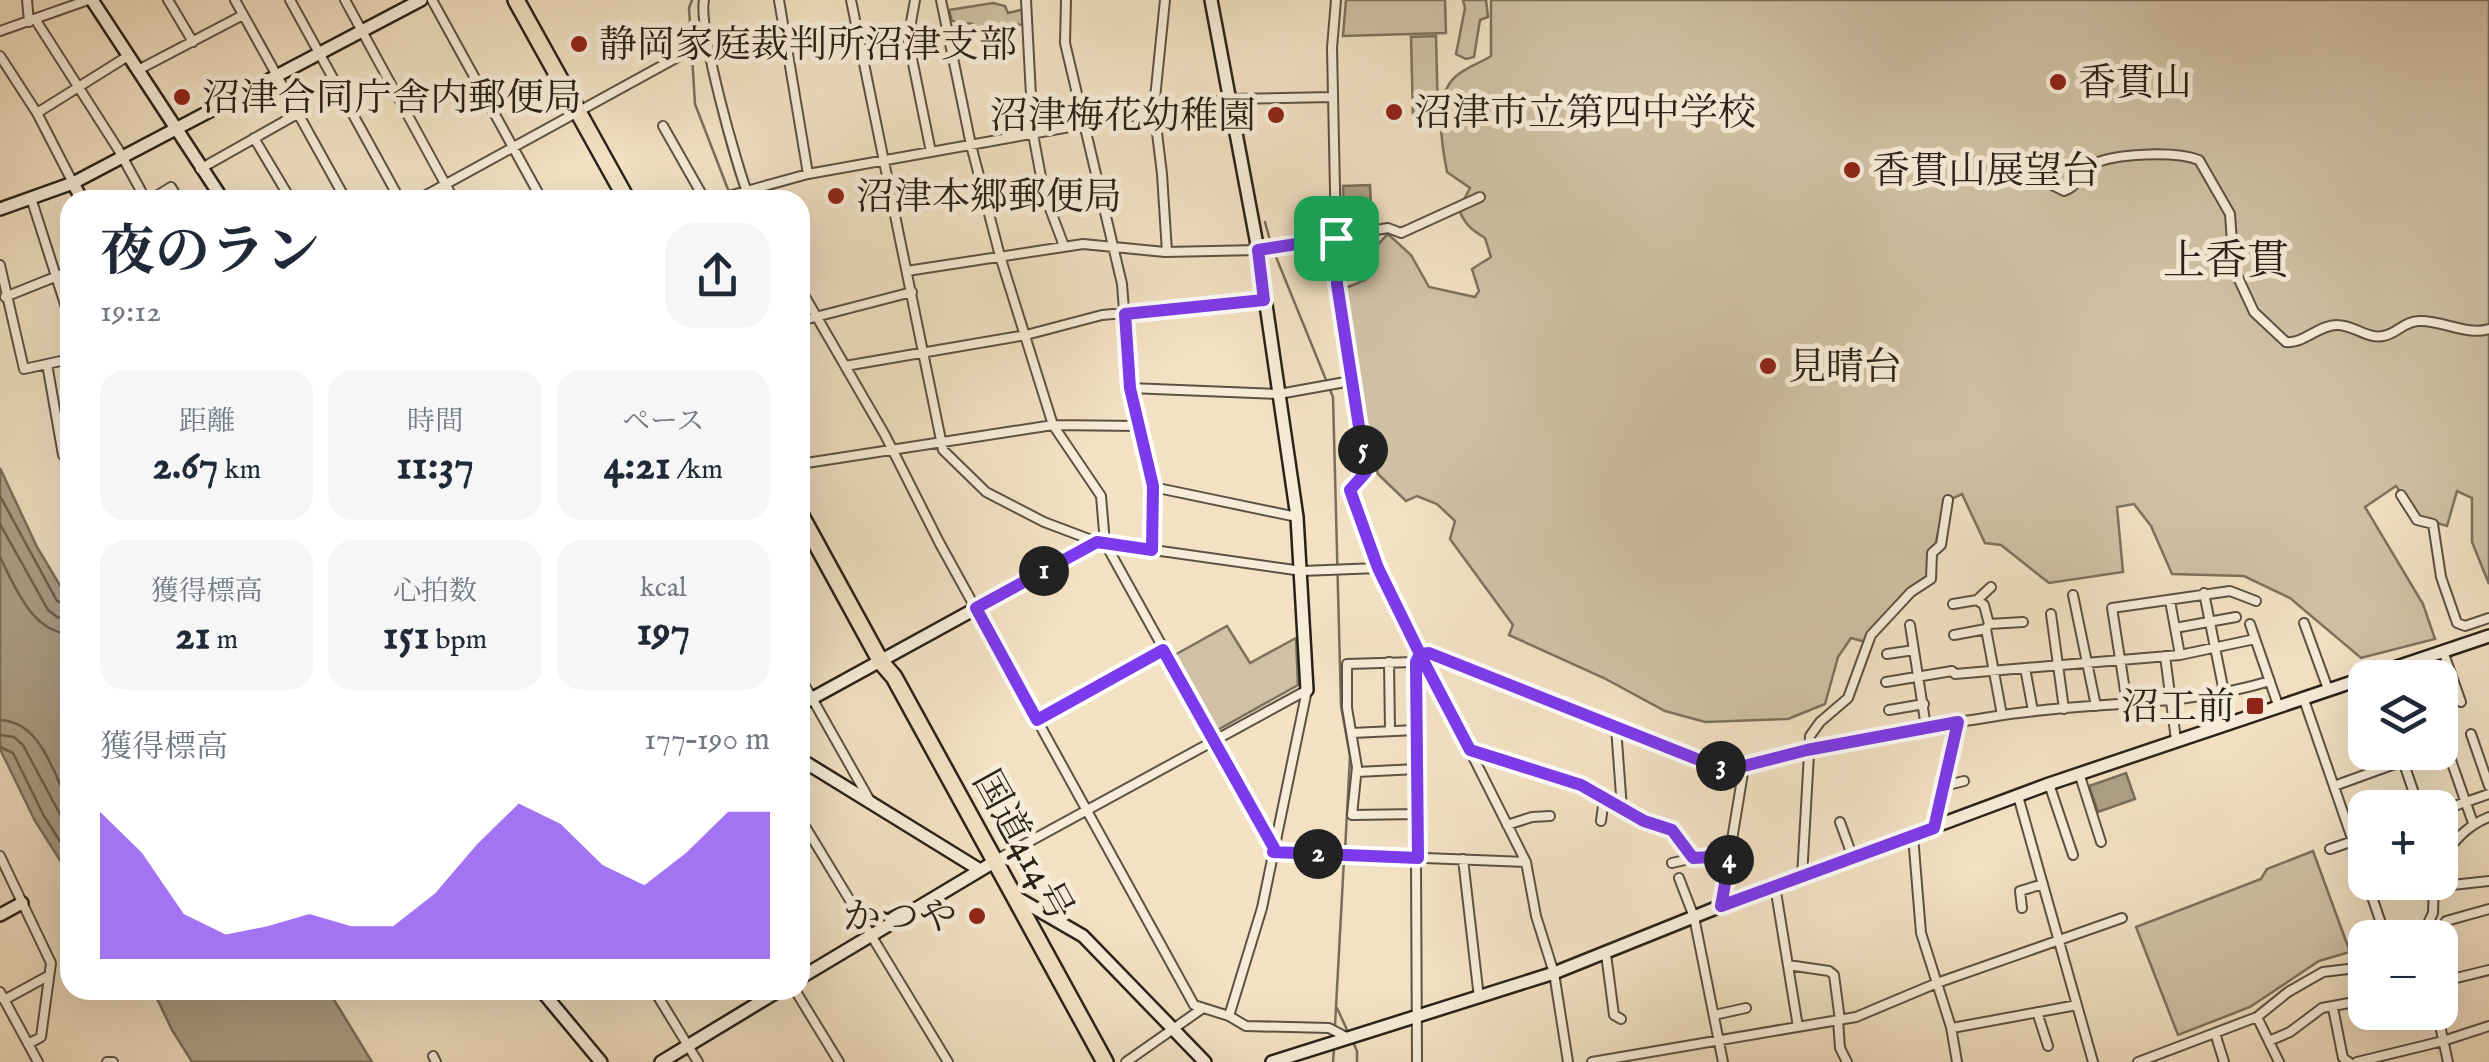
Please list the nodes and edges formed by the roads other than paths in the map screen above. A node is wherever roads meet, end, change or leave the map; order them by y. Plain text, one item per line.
1 (26, 0) edge
2 (90, 0) edge
3 (168, 0) edge
4 (235, 0) edge
5 (290, 0) edge
6 (344, 0) edge
7 (421, 0) edge
8 (432, 0) edge
9 (516, 0) edge
10 (704, 0) edge
11 (779, 0) edge
12 (851, 0) edge
13 (915, 0) edge
14 (941, 0) edge
15 (1026, 0) edge
16 (1066, 0) edge
17 (1165, 0) edge
18 (1211, 0) edge
19 (1336, 0) edge
20 (243, 14) junction
21 (32, 20) junction
22 (361, 30) junction
23 (0, 32) edge
24 (708, 40) junction
25 (193, 42) junction
26 (319, 52) junction
27 (0, 56) edge
28 (128, 56) junction
29 (138, 70) junction
30 (278, 74) junction
31 (78, 87) junction
32 (1333, 97) junction
33 (1230, 99) junction
34 (580, 110) junction
35 (298, 112) junction
36 (1154, 112) junction
37 (36, 114) junction
38 (664, 126) dead end
39 (1084, 126) junction
40 (174, 129) junction
41 (1032, 134) junction
42 (254, 138) junction
43 (971, 145) junction
44 (513, 147) junction
45 (930, 152) junction
46 (122, 157) junction
47 (885, 160) junction
48 (200, 169) junction
49 (1990, 169) dead end
50 (808, 174) junction
51 (73, 184) junction
52 (446, 184) junction
53 (76, 190) edge
54 (142, 190) edge
55 (216, 190) edge
56 (285, 190) edge
57 (341, 190) edge
58 (395, 190) edge
59 (435, 190) edge
60 (449, 190) edge
61 (537, 190) edge
62 (622, 190) edge
63 (699, 190) edge
64 (747, 190) edge
65 (762, 190) edge
66 (1480, 197) dead end
67 (31, 198) junction
68 (0, 209) edge
69 (1336, 238) junction
70 (1064, 246) junction
71 (1114, 247) junction
72 (1258, 250) junction
73 (1166, 252) junction
74 (1000, 256) junction
75 (0, 265) edge
76 (908, 270) junction
77 (60, 275) edge
78 (56, 276) junction
79 (60, 289) edge
80 (912, 292) junction
81 (5, 296) junction
82 (1264, 300) junction
83 (810, 305) edge
84 (1125, 314) junction
85 (816, 315) junction
86 (810, 317) edge
87 (2489, 329) edge
88 (1026, 335) junction
89 (924, 352) junction
90 (60, 361) edge
91 (46, 364) junction
92 (845, 366) junction
93 (1351, 381) junction
94 (1130, 388) junction
95 (1278, 394) junction
96 (1054, 425) junction
97 (1138, 426) junction
98 (60, 439) edge
99 (942, 443) junction
100 (890, 450) junction
101 (810, 462) edge
102 (1153, 486) junction
103 (2400, 495) dead end
104 (1948, 500) dead end
105 (1297, 517) junction
106 (810, 532) edge
107 (1101, 542) junction
108 (1152, 550) junction
109 (1378, 568) junction
110 (1302, 571) junction
111 (1990, 587) dead end
112 (2204, 593) junction
113 (2073, 595) dead end
114 (1977, 600) junction
115 (2256, 600) dead end
116 (2170, 601) junction
117 (1953, 604) dead end
118 (976, 608) junction
119 (2050, 614) dead end
120 (2236, 617) dead end
121 (2489, 618) edge
122 (2209, 621) junction
123 (2023, 622) dead end
124 (2304, 623) dead end
125 (1910, 624) dead end
126 (2250, 624) dead end
127 (1988, 627) junction
128 (2174, 628) junction
129 (2488, 634) edge
130 (1954, 635) dead end
131 (2256, 639) junction
132 (2215, 648) junction
133 (1163, 650) junction
134 (1914, 650) junction
135 (2443, 651) junction
136 (1888, 654) dead end
137 (2180, 655) junction
138 (2165, 656) junction
139 (1418, 658) junction
140 (2120, 660) junction
141 (2416, 660) edge
142 (881, 662) junction
143 (1389, 662) junction
144 (2088, 663) junction
145 (2056, 664) junction
146 (2025, 668) junction
147 (1992, 671) junction
148 (1918, 677) junction
149 (2270, 681) junction
150 (1886, 682) dead end
151 (2348, 682) edge
152 (2328, 689) junction
153 (1307, 690) junction
154 (2224, 692) junction
155 (2303, 697) junction
156 (2169, 699) junction
157 (810, 700) edge
158 (2460, 702) dead end
159 (2127, 703) junction
160 (1924, 704) junction
161 (2278, 704) junction
162 (2096, 706) junction
163 (810, 708) edge
164 (2064, 708) junction
165 (1889, 710) dead end
166 (2033, 711) junction
167 (2002, 715) junction
168 (1037, 720) junction
169 (1958, 722) junction
170 (1616, 727) junction
171 (1926, 727) junction
172 (1390, 730) junction
173 (1416, 730) junction
174 (1352, 732) junction
175 (2470, 734) dead end
176 (1212, 740) junction
177 (2176, 740) junction
178 (1470, 750) junction
179 (1807, 750) junction
180 (810, 765) edge
181 (1744, 766) junction
182 (1417, 770) junction
183 (2372, 770) edge
184 (2455, 770) edge
185 (1357, 772) junction
186 (2079, 774) junction
187 (1964, 781) dead end
188 (2049, 784) junction
189 (1944, 786) junction
190 (2334, 786) junction
191 (2489, 790) edge
192 (2018, 796) junction
193 (1604, 798) junction
194 (2466, 802) junction
195 (872, 804) junction
196 (2458, 805) edge
197 (1622, 809) junction
198 (1087, 812) junction
199 (1417, 814) junction
200 (1550, 816) dead end
201 (2489, 818) edge
202 (1601, 822) dead end
203 (1840, 822) dead end
204 (2473, 824) junction
205 (1508, 825) junction
206 (2348, 827) edge
207 (1934, 828) junction
208 (810, 835) edge
209 (1914, 836) junction
210 (2458, 837) edge
211 (2101, 842) dead end
212 (2348, 843) edge
213 (2330, 849) dead end
214 (1273, 850) junction
215 (2073, 855) dead end
216 (0, 856) edge
217 (1730, 856) junction
218 (1418, 858) junction
219 (1693, 858) junction
220 (1853, 858) junction
221 (1463, 859) junction
222 (1526, 862) junction
223 (1672, 863) dead end
224 (988, 865) junction
225 (1802, 877) junction
226 (1679, 878) dead end
227 (2489, 881) edge
228 (2458, 883) edge
229 (2043, 884) junction
230 (1775, 886) junction
231 (1009, 894) junction
232 (22, 904) junction
233 (1721, 906) junction
234 (2022, 908) dead end
235 (2489, 909) edge
236 (0, 916) edge
237 (1694, 917) junction
238 (2122, 918) dead end
239 (2446, 920) edge
240 (870, 935) junction
241 (2059, 941) junction
242 (1606, 954) junction
243 (1788, 965) junction
244 (2348, 969) edge
245 (2489, 970) edge
246 (810, 972) edge
247 (1554, 974) junction
248 (48, 976) junction
249 (2458, 978) edge
250 (1937, 983) junction
251 (2, 996) edge
252 (1479, 998) junction
253 (549, 1000) edge
254 (660, 1000) edge
255 (764, 1000) edge
256 (802, 1000) edge
257 (2348, 1004) edge
258 (2077, 1005) junction
259 (1204, 1008) junction
260 (1746, 1008) dead end
261 (2333, 1008) junction
262 (2036, 1012) junction
263 (1714, 1015) junction
264 (1229, 1016) junction
265 (2257, 1017) junction
266 (1418, 1018) junction
267 (1621, 1019) dead end
268 (1839, 1020) junction
269 (2489, 1026) edge
270 (1798, 1027) junction
271 (1952, 1028) junction
272 (1174, 1029) junction
273 (2441, 1030) edge
274 (2215, 1033) junction
275 (1666, 1035) dead end
276 (1348, 1038) junction
277 (1719, 1041) junction
278 (2269, 1041) junction
279 (2444, 1042) junction
280 (28, 1044) junction
281 (688, 1046) junction
282 (2048, 1046) dead end
283 (1666, 1050) junction
284 (2169, 1050) junction
285 (2404, 1051) junction
286 (38, 1062) edge
287 (601, 1062) edge
288 (661, 1062) edge
289 (698, 1062) edge
290 (840, 1062) edge
291 (948, 1062) edge
292 (1094, 1062) edge
293 (1105, 1062) edge
294 (1126, 1062) edge
295 (1205, 1062) edge
296 (1276, 1062) edge
297 (1417, 1062) edge
298 (1568, 1062) edge
299 (1592, 1062) edge
300 (1666, 1062) edge
301 (1724, 1062) edge
302 (1847, 1062) edge
303 (1957, 1062) edge
304 (2093, 1062) edge
305 (2138, 1062) edge
306 (2173, 1062) edge
307 (2224, 1062) edge
308 (2280, 1062) edge
309 (2353, 1062) edge
310 (2407, 1062) edge
311 (2448, 1062) edge

1 - 21 street
2 - 21 street
2 - 28 street
3 - 25 street
4 - 20 street
5 - 26 street
6 - 22 street
7 - 22 street
8 - 44 street
9 - 34 highway
10 - 24 street
11 - 50 street
12 - 47 street
13 - 45 street
14 - 43 street
15 - 41 street
16 - 39 street
17 - 36 street
18 - 33 street
19 - 32 street
20 - 25 street
20 - 30 street
21 - 23 street
21 - 31 street
22 - 26 street
22 - 52 street
24 - 34 street
24 - 64 street
25 - 29 street
26 - 30 street
26 - 58 street
27 - 37 street
28 - 29 street
28 - 31 street
29 - 40 street
30 - 35 street
30 - 40 street
31 - 37 street
31 - 46 street
32 - 33 street
32 - 69 street
33 - 36 street
33 - 72 street
34 - 44 street
34 - 62 highway
35 - 42 street
35 - 57 street
36 - 39 street
36 - 73 street
37 - 51 street
38 - 63 street
39 - 41 street
39 - 71 street
40 - 46 street
40 - 48 street
41 - 43 street
41 - 70 street
42 - 48 street
42 - 56 street
43 - 45 street
43 - 74 street
44 - 52 street
44 - 61 street
45 - 47 street
46 - 51 street
46 - 54 street
47 - 50 street
47 - 76 street
48 - 55 street
49 - 87 street
50 - 65 street
51 - 53 street
51 - 67 street
52 - 59 street
52 - 60 street
66 - 69 street
67 - 68 street
67 - 78 street
69 - 72 street
69 - 93 street
70 - 71 street
70 - 74 street
71 - 73 street
71 - 84 street
72 - 73 street
72 - 82 street
74 - 76 street
74 - 88 street
75 - 81 street
76 - 80 street
77 - 78 street
78 - 79 street
78 - 81 street
80 - 85 street
80 - 89 street
81 - 91 street
82 - 84 street
82 - 95 street
83 - 85 street
84 - 88 street
84 - 94 street
85 - 86 street
85 - 92 street
88 - 89 street
88 - 96 street
89 - 92 street
89 - 99 street
90 - 91 street
91 - 98 street
92 - 100 street
93 - 95 street
93 - 109 street
94 - 95 street
94 - 97 street
95 - 105 street
96 - 97 street
96 - 99 street
96 - 107 street
97 - 102 street
99 - 100 street
99 - 107 street
100 - 101 street
100 - 118 street
102 - 105 street
102 - 108 street
103 - 121 street
104 - 179 street
105 - 110 street
106 - 142 highway, 国道414号
107 - 108 street
107 - 118 street
107 - 133 street
108 - 110 street
109 - 110 street
109 - 139 street
110 - 153 street
111 - 114 street
112 - 115 street
112 - 116 street
112 - 122 street
113 - 144 street
114 - 117 street
114 - 127 street
116 - 128 street
116 - 140 street
118 - 142 street
118 - 168 street
119 - 145 street
120 - 122 street
122 - 128 street
122 - 132 street
123 - 127 street
124 - 152 street
125 - 134 street
126 - 131 street
127 - 130 street
127 - 147 street
128 - 137 street
129 - 135 street
131 - 132 street
131 - 149 street
132 - 137 street
132 - 154 street
133 - 168 street
133 - 176 street
134 - 136 street
134 - 148 street
135 - 141 street
135 - 158 street
137 - 138 street
138 - 140 street
138 - 156 street
139 - 143 street
139 - 170 street
139 - 173 street
139 - 178 street
140 - 144 street
140 - 159 street
142 - 157 street
142 - 224 highway, 国道414号
143 - 172 street
143 - 174 street
144 - 145 street
144 - 162 street
145 - 146 street
145 - 164 street
146 - 147 street
146 - 166 street
147 - 148 street
147 - 167 street
148 - 150 street
148 - 160 street
149 - 154 street
149 - 161 street
151 - 152 street
152 - 155 street
153 - 176 street
153 - 214 street
154 - 156 street
155 - 161 street
155 - 190 street
156 - 159 street
156 - 177 street
159 - 162 street
160 - 165 street
160 - 171 street
161 - 177 street
162 - 164 street
163 - 195 street
164 - 166 street
166 - 167 street
167 - 169 street
168 - 198 street
169 - 171 street
169 - 189 street
170 - 181 street
170 - 197 street
171 - 179 street
172 - 173 street
172 - 174 street
173 - 182 street
174 - 185 street
175 - 191 street
176 - 198 street
176 - 214 street
177 - 186 street
178 - 193 street
178 - 205 street
179 - 181 street
179 - 225 street
180 - 195 street
181 - 217 street
182 - 185 street
182 - 199 street
183 - 190 street
184 - 194 street
185 - 199 street
186 - 188 street
186 - 211 street
187 - 189 street
188 - 192 street
188 - 215 street
189 - 207 street
190 - 206 street
191 - 194 street
192 - 207 street
192 - 229 street
193 - 197 street
193 - 202 street
194 - 196 street
194 - 204 street
195 - 224 street
197 - 219 street
198 - 224 street
198 - 259 street
199 - 218 street
200 - 205 street
201 - 204 street
203 - 220 street
204 - 210 street
205 - 222 street
207 - 209 street
208 - 240 street
209 - 220 street
209 - 250 street
212 - 213 street
214 - 218 street
214 - 264 street
216 - 232 street
217 - 219 street
217 - 233 street
218 - 221 street
218 - 266 street
219 - 223 street
220 - 225 street
221 - 222 street
221 - 252 street
222 - 247 street
224 - 231 highway, 国道414号
224 - 240 street
225 - 230 street
226 - 237 street
227 - 228 street
229 - 234 street
229 - 241 street
230 - 233 street
230 - 243 street
231 - 272 street
231 - 292 highway, 国道414号
231 - 293 highway, 国道414号
232 - 236 street
232 - 248 street
233 - 237 street
235 - 239 street
237 - 242 street
237 - 263 street
238 - 241 street
240 - 246 street
240 - 291 street
241 - 250 street
241 - 258 street
242 - 247 street
242 - 267 street
243 - 268 street
243 - 270 street
244 - 265 street
245 - 249 street
247 - 252 street
247 - 298 street
248 - 251 street
248 - 280 street
250 - 268 street
250 - 271 street
251 - 280 street
252 - 266 street
253 - 287 street
254 - 281 street
255 - 281 street
256 - 290 street
257 - 261 street
258 - 262 street
258 - 304 street
259 - 264 street
259 - 272 street
260 - 263 street
261 - 278 street
261 - 309 street
262 - 271 street
262 - 282 street
263 - 277 street
264 - 276 street
265 - 274 street
265 - 278 street
266 - 276 street
266 - 297 street
268 - 270 street
268 - 302 street
269 - 279 street
270 - 277 street
271 - 303 street
272 - 294 street
272 - 295 street
273 - 279 street
274 - 284 street
274 - 307 street
275 - 283 street
276 - 296 street
277 - 283 street
277 - 301 street
278 - 308 street
279 - 285 street
279 - 311 street
280 - 286 street
281 - 288 street
281 - 289 street
283 - 299 street
283 - 300 street
284 - 305 street
284 - 306 street
285 - 309 street
285 - 310 street

